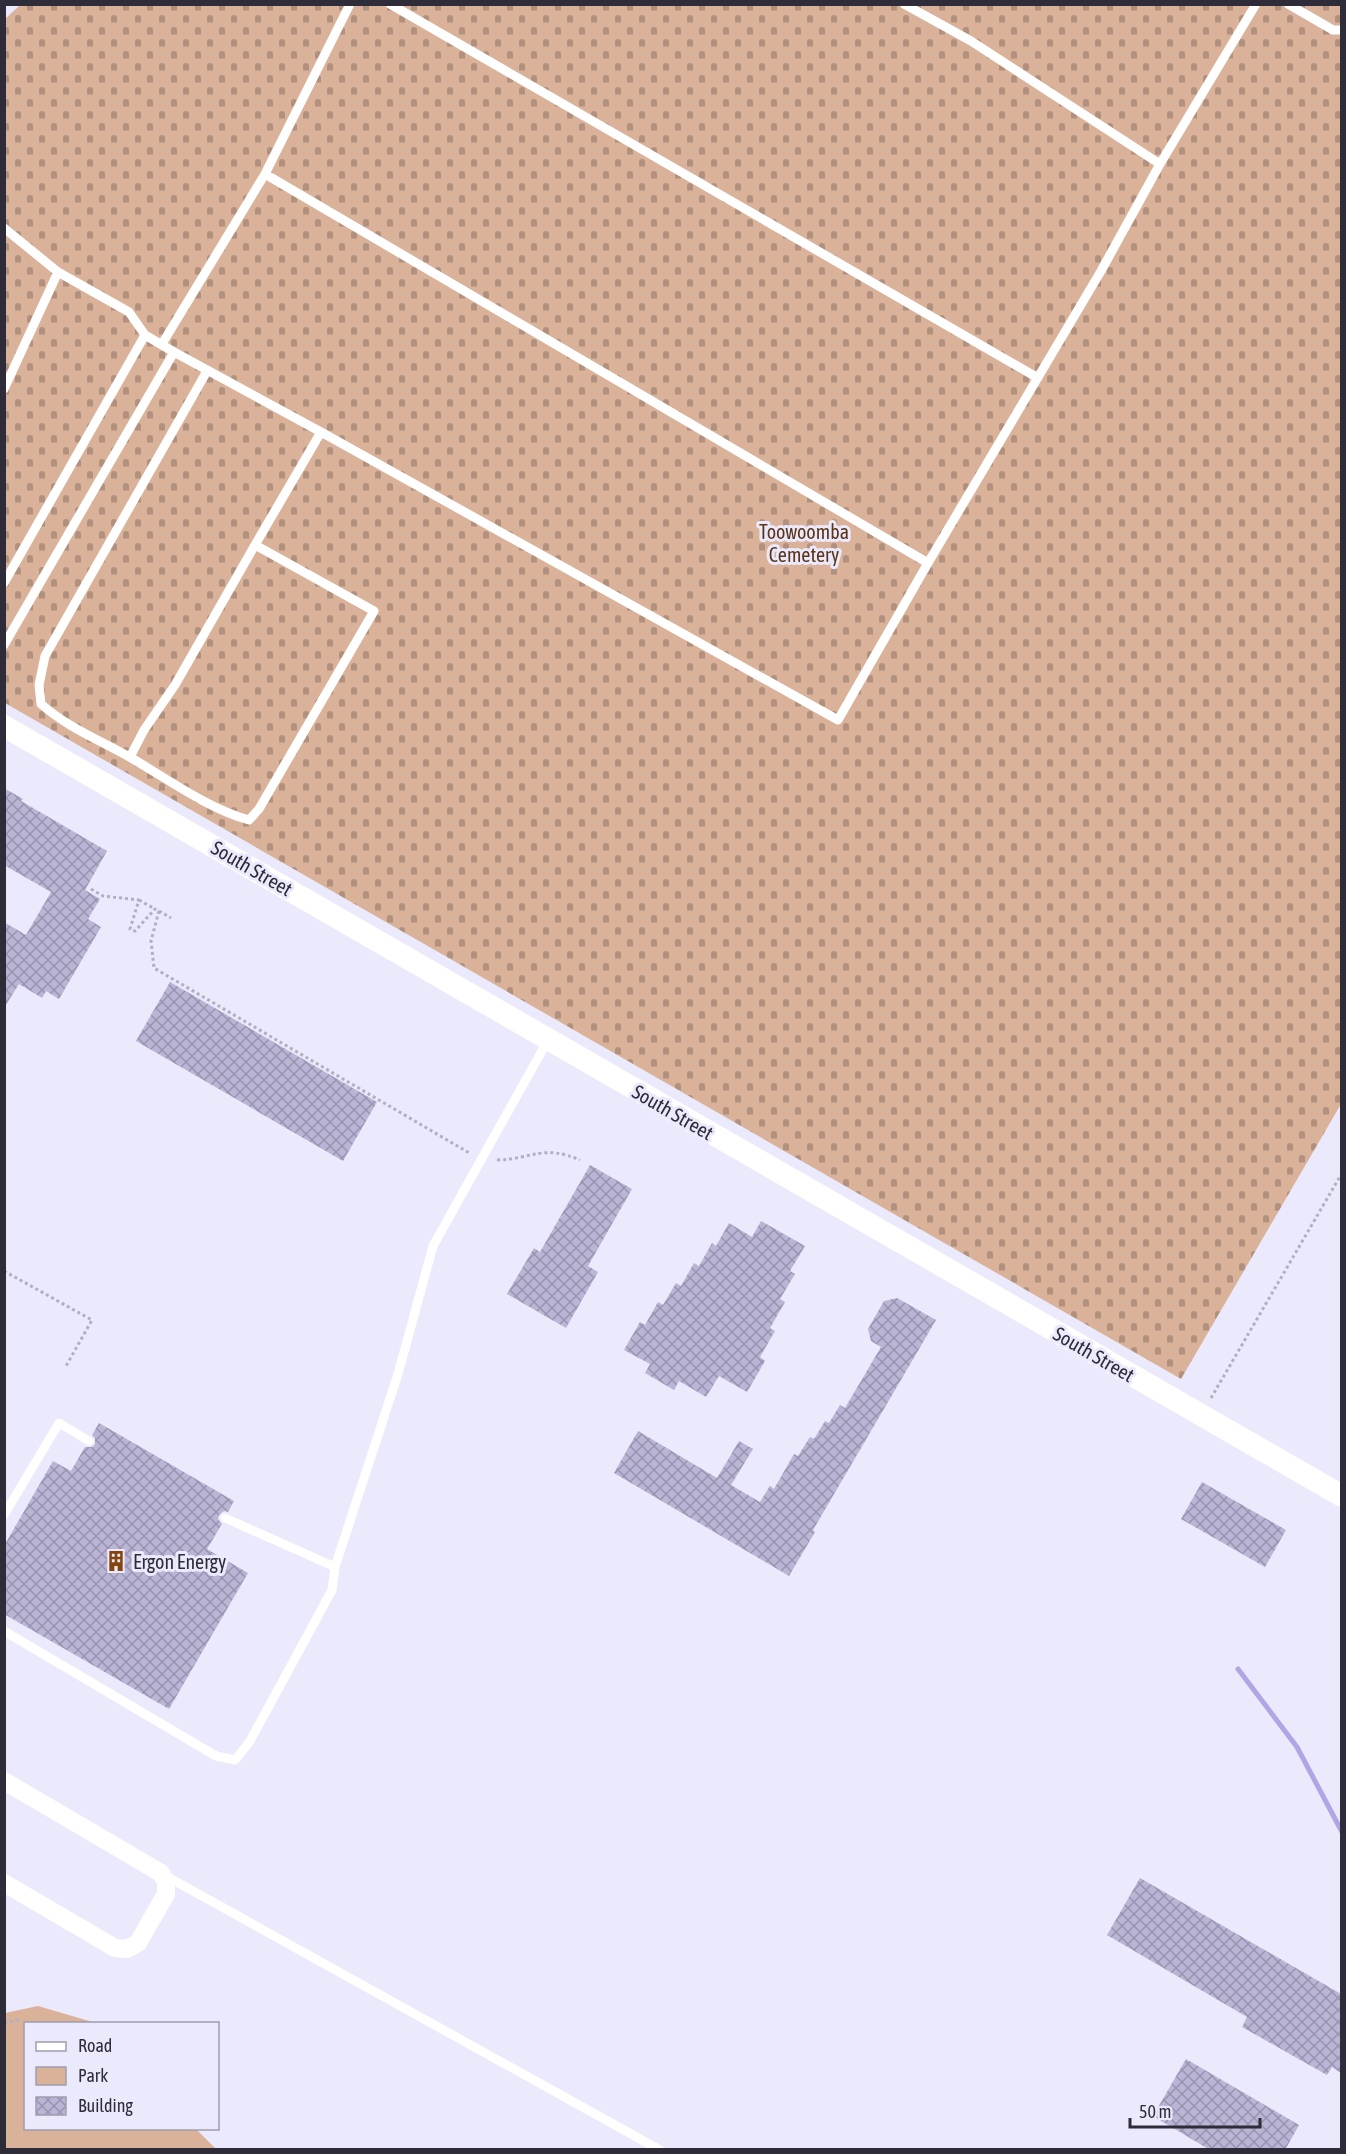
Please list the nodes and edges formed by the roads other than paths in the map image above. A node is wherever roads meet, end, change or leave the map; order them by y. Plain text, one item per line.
1 (350, 4) edge
2 (390, 4) edge
3 (904, 4) edge
4 (1256, 4) edge
5 (1288, 4) edge
6 (1341, 30) edge
7 (1160, 164) junction
8 (265, 174) junction
9 (4, 228) edge
10 (58, 272) junction
11 (145, 335) junction
12 (162, 344) junction
13 (174, 352) junction
14 (207, 371) junction
15 (1038, 378) junction
16 (4, 389) edge
17 (321, 432) junction
18 (255, 545) junction
19 (928, 563) junction
20 (4, 584) edge
21 (4, 645) edge
22 (4, 726) edge
23 (130, 757) junction
24 (548, 1040) junction
25 (89, 1441) dead end
26 (1341, 1496) edge
27 (4, 1515) edge
28 (225, 1518) dead end
29 (335, 1567) junction
30 (4, 1631) edge
31 (4, 1780) edge
32 (161, 1873) junction
33 (4, 1883) edge
34 (660, 2150) edge

1 - 8 lane
2 - 15 lane
3 - 7 lane
4 - 7 lane
5 - 6 lane
7 - 15 lane
8 - 12 lane
8 - 19 lane
9 - 10 lane
10 - 11 lane
10 - 16 lane
11 - 12 lane
11 - 20 lane
12 - 13 lane
13 - 14 lane
13 - 21 lane
14 - 17 lane
14 - 23 lane
15 - 19 lane
17 - 18 lane
17 - 19 lane
18 - 23 lane
18 - 23 lane
22 - 24 street, South Street
24 - 26 street, South Street
24 - 29 lane
25 - 27 lane
28 - 29 lane
29 - 30 lane
31 - 32 street
32 - 33 street
32 - 34 lane

